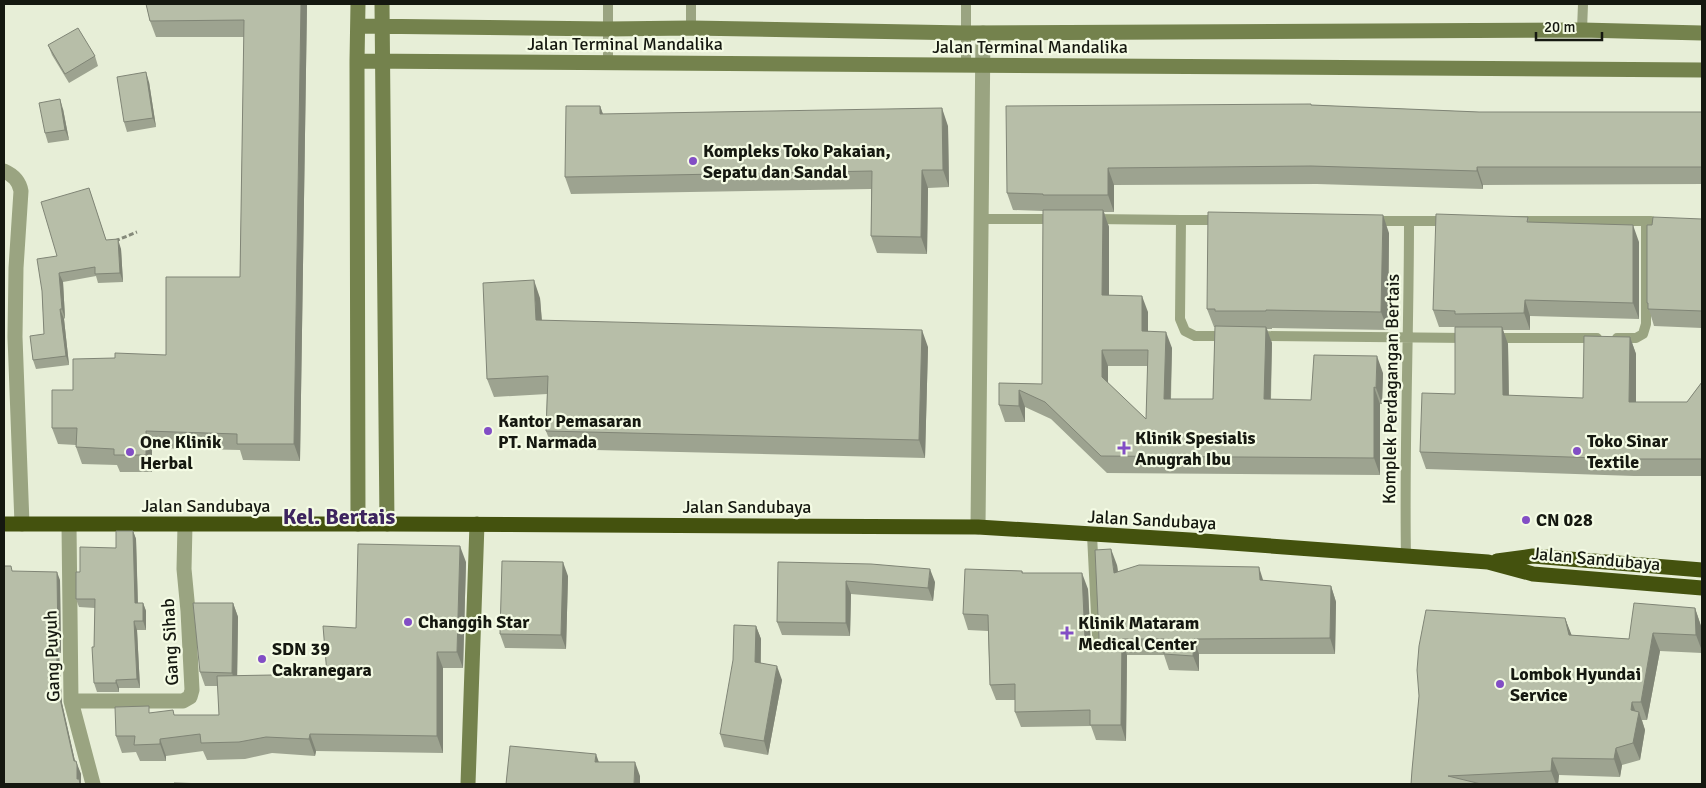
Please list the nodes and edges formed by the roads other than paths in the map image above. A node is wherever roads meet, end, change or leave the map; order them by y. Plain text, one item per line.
1 (358, 4) edge
2 (382, 4) edge
3 (608, 4) edge
4 (691, 4) edge
5 (966, 4) edge
6 (1583, 4) edge
7 (358, 26) junction
8 (382, 27) junction
9 (691, 28) junction
10 (608, 29) junction
11 (1582, 30) junction
12 (967, 33) junction
13 (983, 33) junction
14 (1702, 33) edge
15 (357, 61) junction
16 (382, 62) junction
17 (608, 63) junction
18 (983, 65) junction
19 (966, 66) junction
20 (1702, 70) edge
21 (4, 171) edge
22 (980, 219) junction
23 (1181, 220) junction
24 (1230, 220) edge
25 (1665, 220) edge
26 (1359, 221) edge
27 (1409, 221) junction
28 (1458, 221) edge
29 (1508, 221) edge
30 (1646, 221) junction
31 (1409, 338) junction
32 (4, 524) edge
33 (22, 524) junction
34 (70, 524) junction
35 (358, 524) junction
36 (387, 524) junction
37 (477, 524) junction
38 (185, 525) junction
39 (978, 527) junction
40 (1092, 535) junction
41 (1406, 557) junction
42 (1488, 562) junction
43 (1702, 570) edge
44 (1702, 588) edge
45 (1098, 654) edge
46 (71, 701) junction
47 (92, 784) edge
48 (468, 784) edge

1 - 7 street
2 - 8 street
3 - 10 lane
4 - 9 lane
5 - 12 lane
6 - 11 lane
7 - 8 street
7 - 15 street
8 - 10 street
8 - 16 street
9 - 10 street
9 - 12 street
10 - 17 lane
11 - 13 street
11 - 14 street
12 - 13 street
12 - 19 lane
13 - 18 street
15 - 16 street, Jalan Terminal Mandalika
15 - 35 street
16 - 17 street, Jalan Terminal Mandalika
16 - 36 street
17 - 19 street, Jalan Terminal Mandalika
18 - 19 street, Jalan Terminal Mandalika
18 - 20 street, Jalan Terminal Mandalika
18 - 22 street
21 - 33 street
22 - 23 lane
22 - 39 street
23 - 24 lane
23 - 31 lane
25 - 30 lane
26 - 27 lane
27 - 28 lane
27 - 31 lane, Komplek Perdagangan Bertais
29 - 30 lane
30 - 31 lane
31 - 41 lane, Komplek Perdagangan Bertais
32 - 33 highway, Jalan Sandubaya
33 - 34 highway, Jalan Sandubaya
34 - 38 highway, Jalan Sandubaya
34 - 46 street, Gang Puyuh
35 - 36 highway, Jalan Sandubaya
35 - 38 highway, Jalan Sandubaya
36 - 37 highway, Jalan Sandubaya
37 - 39 highway, Jalan Sandubaya
37 - 48 street
38 - 46 street, Gang Sihab
39 - 40 highway, Jalan Sandubaya
40 - 41 highway, Jalan Sandubaya
40 - 45 lane
41 - 42 highway, Jalan Sandubaya
42 - 43 highway, Jalan Sandubaya
42 - 44 highway, Jalan Sandubaya
46 - 47 street, Gang Puyuh

